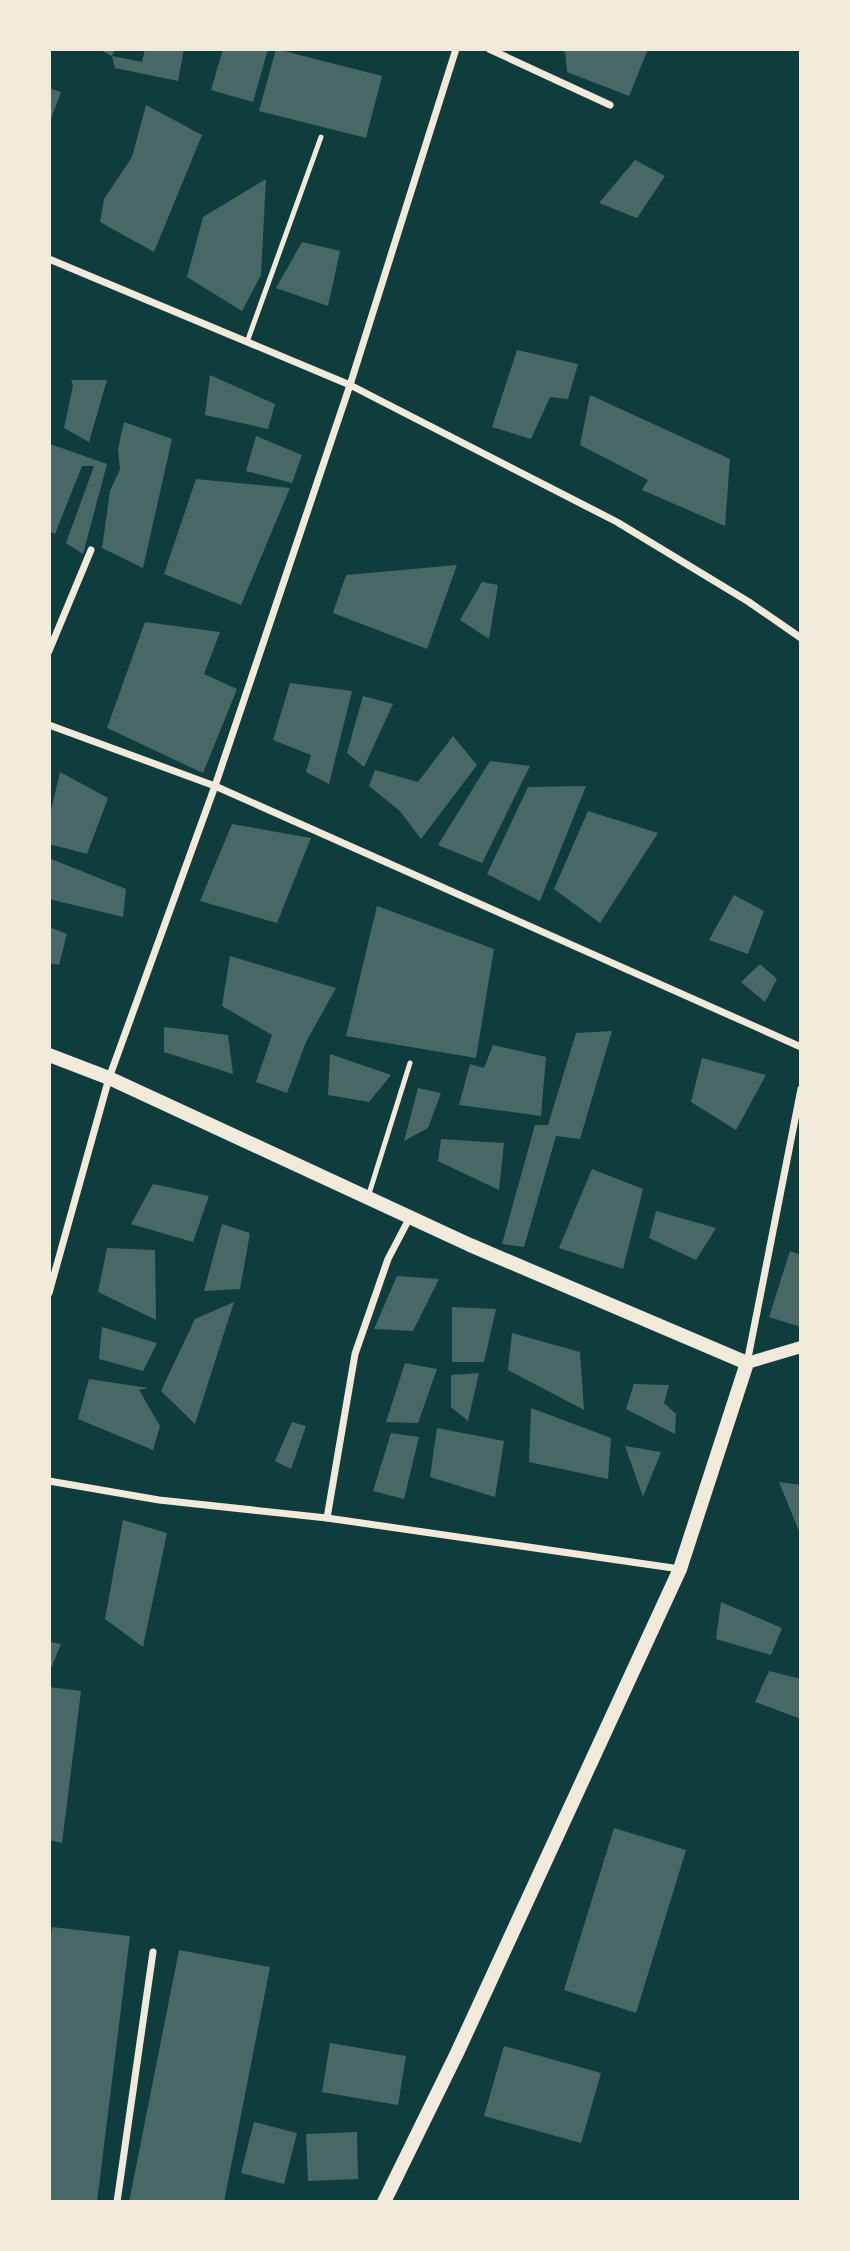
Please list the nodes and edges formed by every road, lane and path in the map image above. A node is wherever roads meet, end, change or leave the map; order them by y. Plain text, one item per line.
1 (456, 49) edge
2 (489, 49) edge
3 (610, 105) dead end
4 (321, 137) dead end
5 (49, 259) edge
6 (247, 342) junction
7 (350, 385) junction
8 (92, 550) dead end
9 (801, 638) edge
10 (49, 651) edge
11 (49, 725) edge
12 (215, 786) junction
13 (801, 1047) edge
14 (49, 1055) edge
15 (410, 1063) dead end
16 (109, 1078) junction
17 (801, 1089) edge
18 (367, 1199) junction
19 (410, 1217) junction
20 (49, 1293) edge
21 (801, 1347) edge
22 (747, 1363) junction
23 (49, 1481) edge
24 (327, 1518) junction
25 (680, 1569) junction
26 (153, 1952) dead end
27 (117, 2202) edge
28 (384, 2202) edge

1 - 7 street
2 - 3 street
4 - 6 lane
5 - 6 street
6 - 7 street
7 - 9 street
7 - 12 street
8 - 10 street
11 - 12 street
12 - 13 street
12 - 16 street
14 - 16 main road
15 - 18 lane
16 - 18 main road
16 - 20 street
17 - 22 street
18 - 19 main road
19 - 22 main road
19 - 24 street
21 - 22 street
22 - 25 main road
23 - 24 street
24 - 25 street
25 - 28 main road
26 - 27 street

